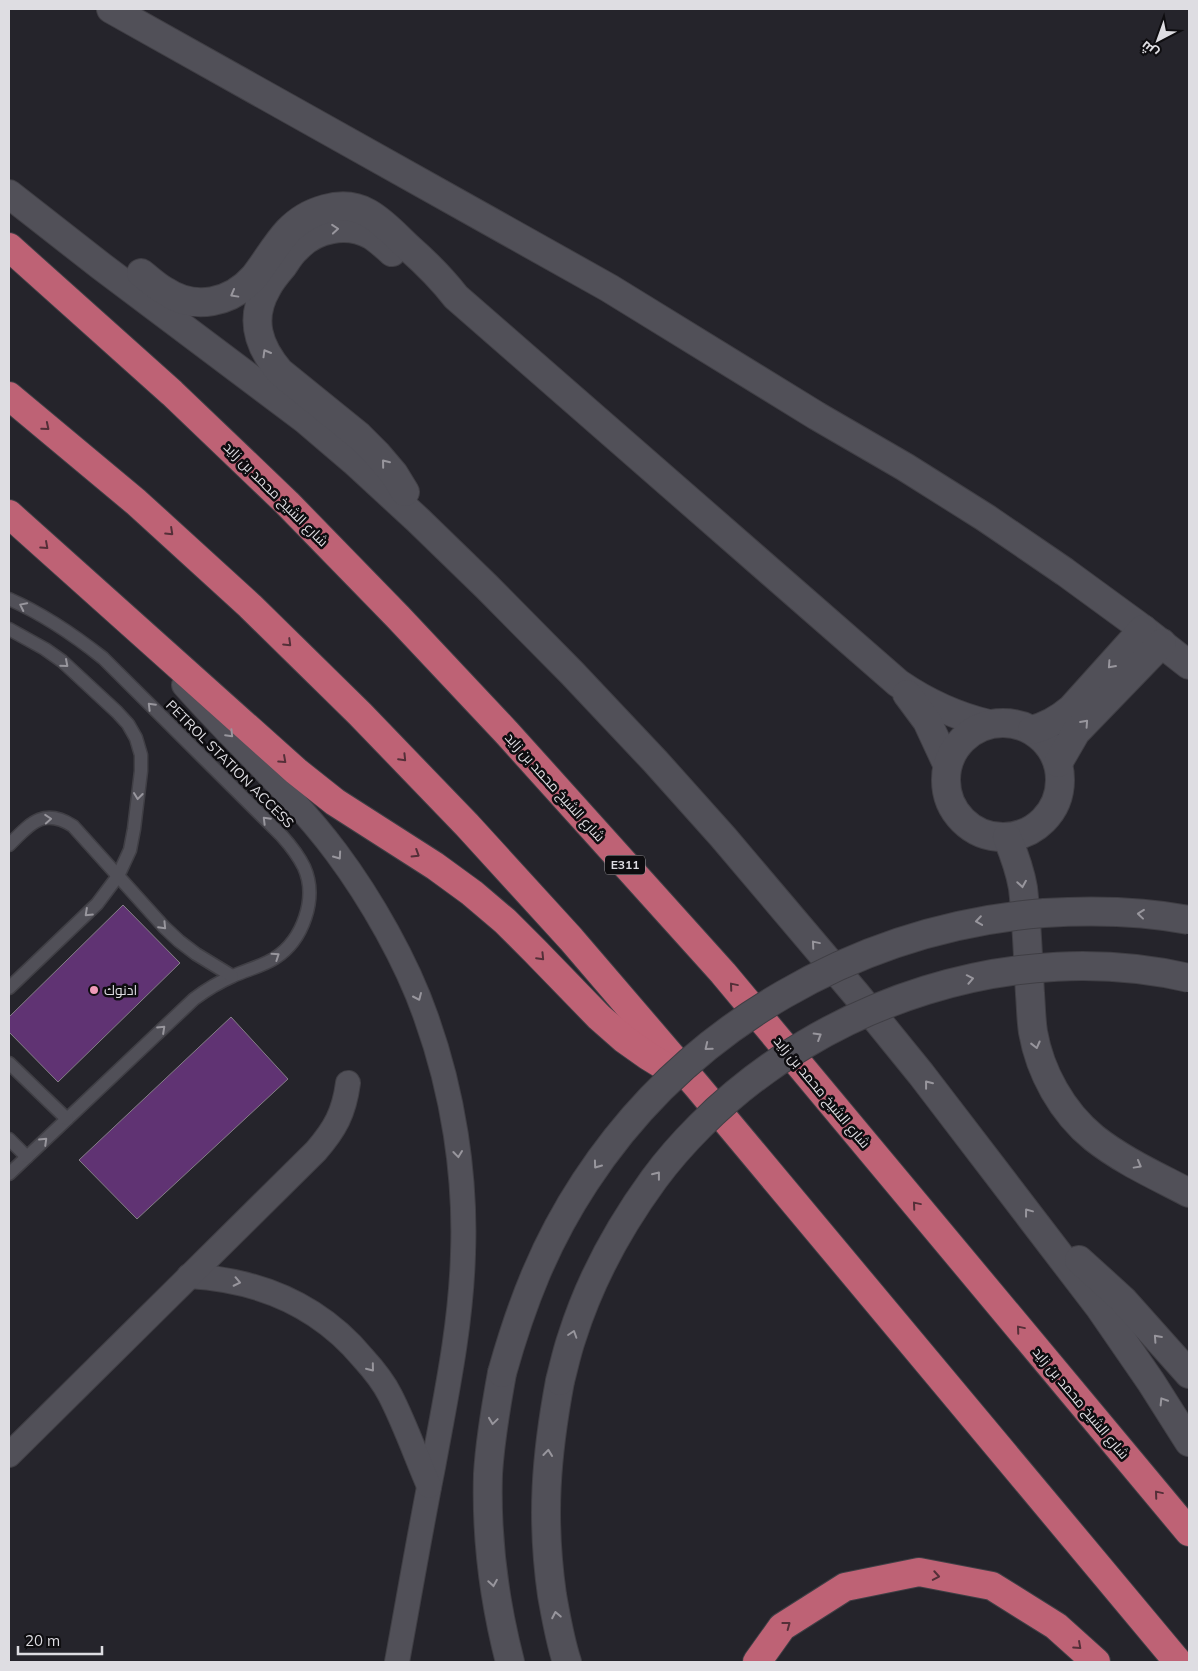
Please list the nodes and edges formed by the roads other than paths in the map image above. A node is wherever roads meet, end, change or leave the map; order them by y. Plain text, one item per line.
1 (111, 9) edge
2 (17, 200) edge
3 (9, 247) edge
4 (456, 297) junction
5 (9, 396) edge
6 (9, 514) edge
7 (418, 520) junction
8 (9, 599) edge
9 (9, 629) edge
10 (140, 632) junction
11 (1152, 636) junction
12 (1189, 665) edge
13 (898, 683) junction
14 (989, 724) junction
15 (1032, 730) junction
16 (1058, 763) junction
17 (947, 764) junction
18 (1007, 837) junction
19 (9, 845) edge
20 (118, 876) junction
21 (1189, 920) edge
22 (232, 976) junction
23 (1189, 978) edge
24 (9, 988) edge
25 (9, 1063) edge
26 (348, 1084) dead end
27 (697, 1086) junction
28 (67, 1119) junction
29 (9, 1139) edge
30 (27, 1157) junction
31 (9, 1174) edge
32 (1189, 1193) edge
33 (1046, 1237) junction
34 (189, 1276) junction
35 (1189, 1374) edge
36 (1189, 1442) edge
37 (9, 1455) edge
38 (429, 1486) junction
39 (1189, 1532) edge
40 (397, 1662) edge
41 (510, 1662) edge
42 (567, 1662) edge
43 (756, 1662) edge
44 (1096, 1662) edge
45 (1178, 1662) edge

1 - 11 main road
4 -> 2 main road
2 - 7 main road
39 -> 3 highway, شارع الشيخ محمد بن زايد / E311
7 -> 4 main road
4 - 13 main road
5 -> 27 highway
6 -> 10 highway
33 -> 7 main road
22 -> 8 lane, PETROL STATION ACCESS
9 -> 20 lane
10 -> 27 highway
10 -> 38 street
11 - 12 main road
11 -> 15 main road
16 -> 11 main road
13 - 14 main road
13 - 17 main road
14 - 15 main road
14 - 17 main road
15 - 16 main road
16 - 18 main road
17 - 18 main road
18 -> 32 main road
19 -> 20 lane
20 -> 22 lane
20 -> 24 lane
21 -> 41 main road, bridge
28 -> 22 lane, PETROL STATION ACCESS
42 -> 23 main road, bridge
25 - 28 lane
26 - 34 street
27 - 45 highway
30 -> 28 lane, PETROL STATION ACCESS
29 - 30 lane
30 - 31 lane, PETROL STATION ACCESS
35 -> 33 main road
36 -> 33 main road
34 - 37 street
34 -> 38 street
38 - 40 street
43 -> 44 highway

